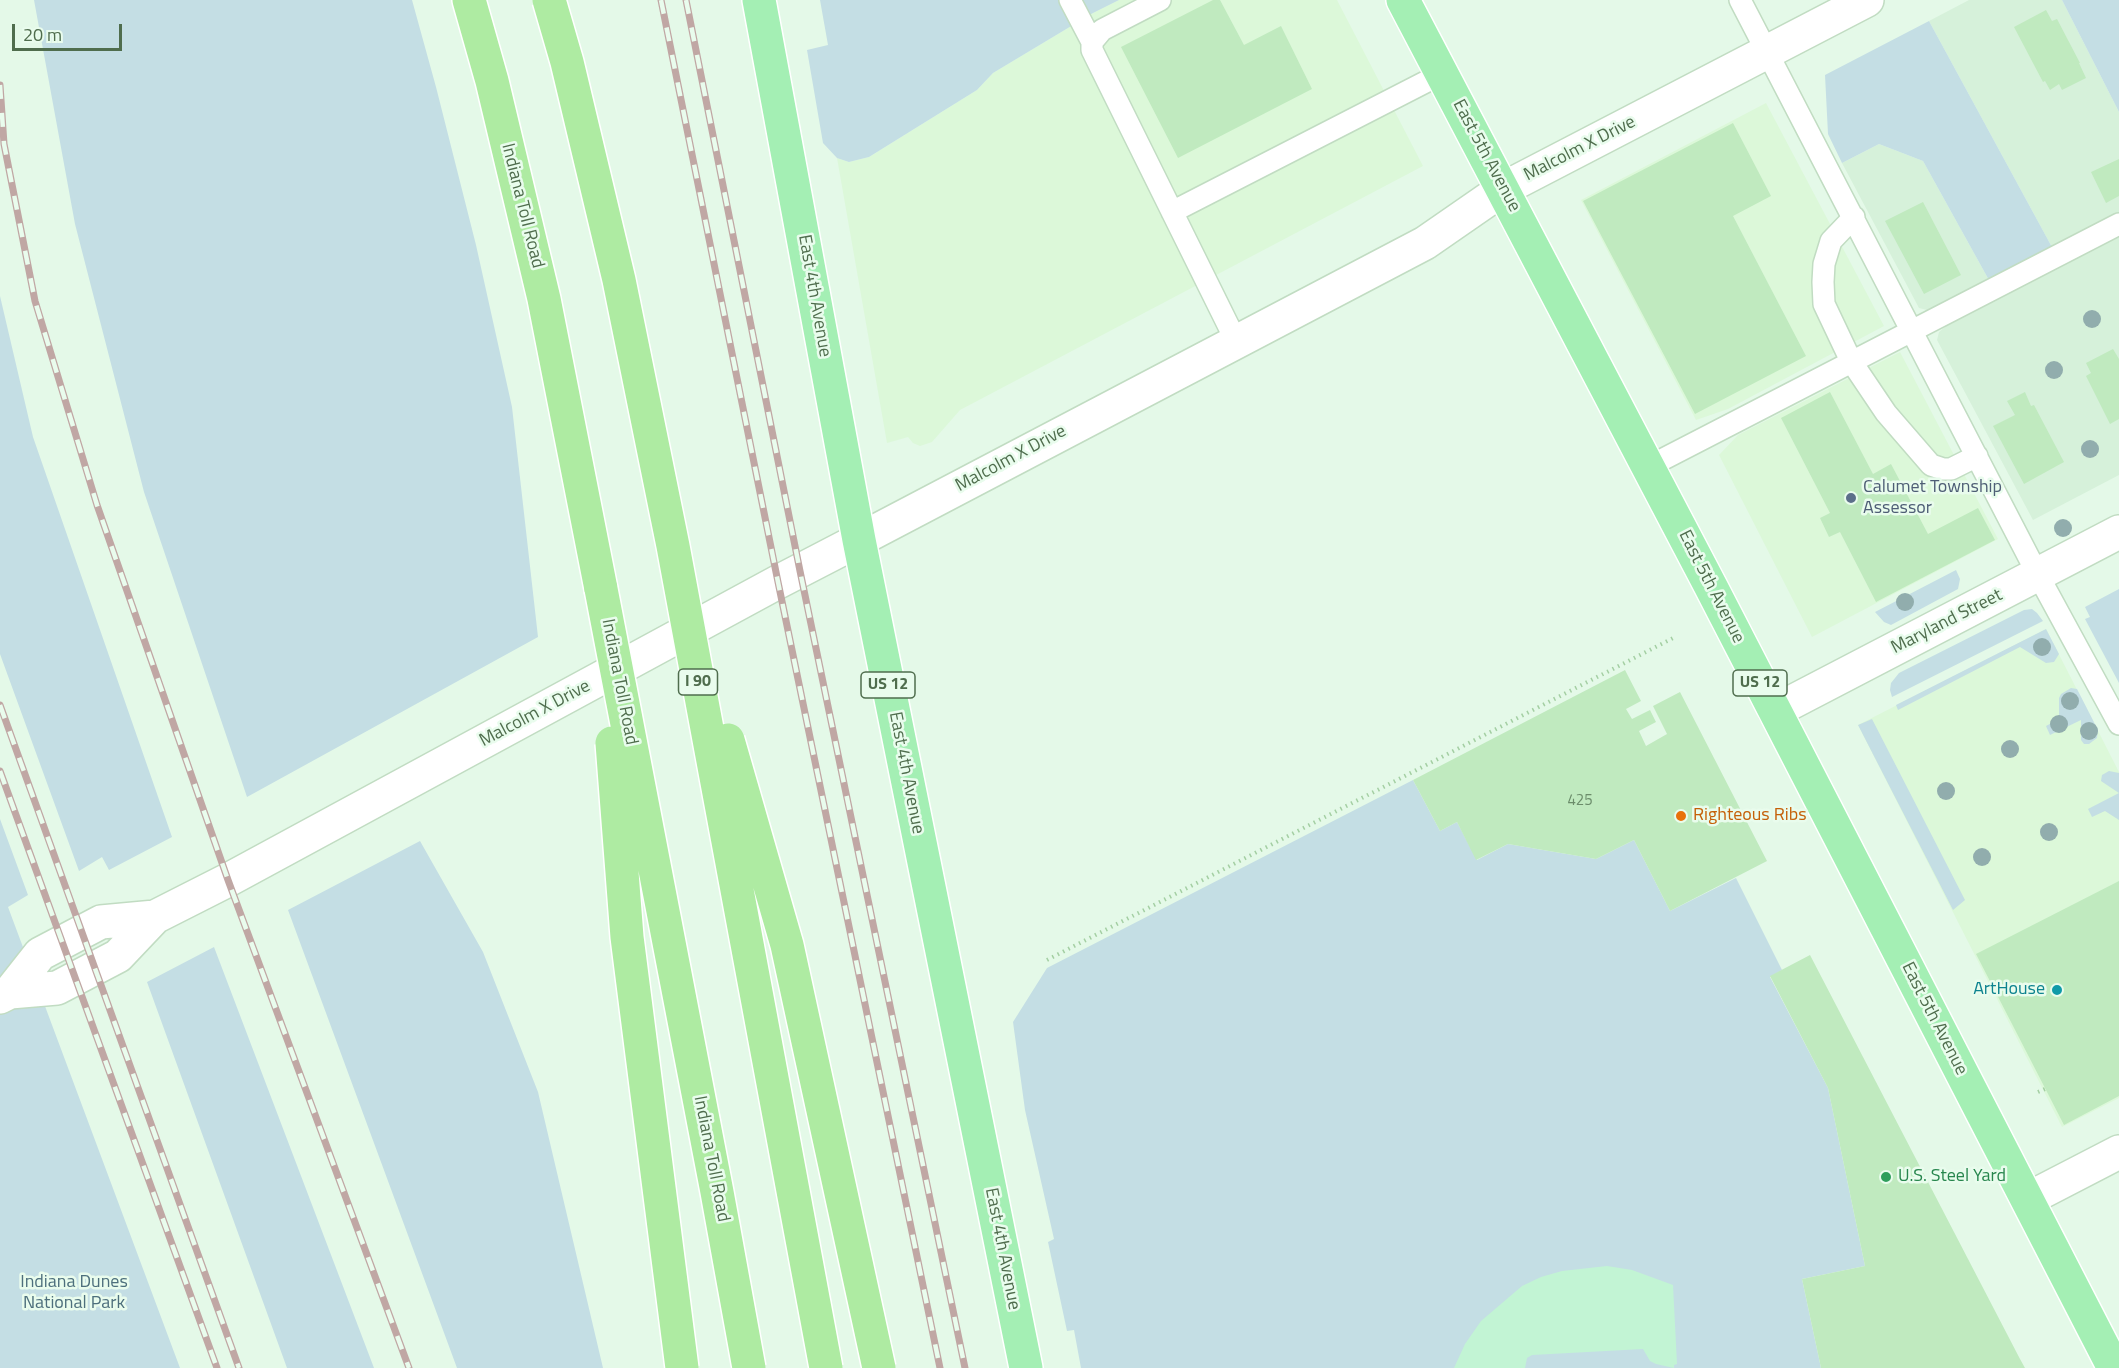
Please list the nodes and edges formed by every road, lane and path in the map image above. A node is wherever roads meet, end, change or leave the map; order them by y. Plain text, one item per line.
1 (469, 0) edge
2 (549, 0) edge
3 (759, 0) edge
4 (1070, 0) edge
5 (1160, 0) edge
6 (1404, 0) edge
7 (1740, 0) edge
8 (1867, 0) edge
9 (1092, 42) junction
10 (1767, 52) junction
11 (1443, 73) junction
12 (1503, 189) junction
13 (1172, 212) junction
14 (1854, 217) junction
15 (2119, 224) edge
16 (1912, 330) junction
17 (1236, 341) junction
18 (1851, 361) junction
19 (1977, 456) junction
20 (1648, 467) junction
21 (2119, 532) edge
22 (859, 540) junction
23 (673, 546) junction
24 (2038, 575) junction
25 (601, 589) junction
26 (1675, 637) dead end
27 (1775, 711) junction
28 (2119, 724) edge
29 (1047, 960) dead end
30 (5, 994) edge
31 (2045, 1089) dead end
32 (2038, 1092) dead end
33 (2119, 1152) edge
34 (2028, 1199) junction
35 (682, 1368) edge
36 (749, 1368) edge
37 (826, 1368) edge
38 (879, 1368) edge
39 (1026, 1368) edge
40 (2114, 1368) edge

1 - 25 highway, Indiana Toll Road
2 - 23 highway, I 90, bridge
3 - 22 main road, East 4th Avenue / US 12
4 - 9 lane
5 - 9 lane
6 - 11 main road, East 5th Avenue / US 12
7 - 10 lane
8 - 10 street, Malcolm X Drive
9 - 13 lane
10 - 12 street, Malcolm X Drive
10 - 14 lane
11 - 12 main road, East 5th Avenue / US 12
11 - 13 lane
12 - 17 street, Malcolm X Drive
12 - 20 main road, East 5th Avenue / US 12
13 - 17 lane
14 - 16 lane
14 - 18 lane
15 - 16 lane
16 - 18 lane
16 - 19 lane
17 - 22 street, Malcolm X Drive
18 - 19 lane
18 - 20 lane
19 - 24 lane
20 - 27 main road, East 5th Avenue / US 12
21 - 24 street, Maryland Street
22 - 30 street, Malcolm X Drive
22 - 39 main road, East 4th Avenue / US 12
23 - 37 highway, I 90, bridge
23 - 38 highway, bridge
24 - 27 street, Maryland Street
24 - 28 lane
25 - 35 highway, bridge
25 - 36 highway, Indiana Toll Road, bridge
26 - 29 path
27 - 34 main road, East 5th Avenue / US 12
31 - 32 path
33 - 34 street
34 - 40 main road, East 5th Avenue / US 12

